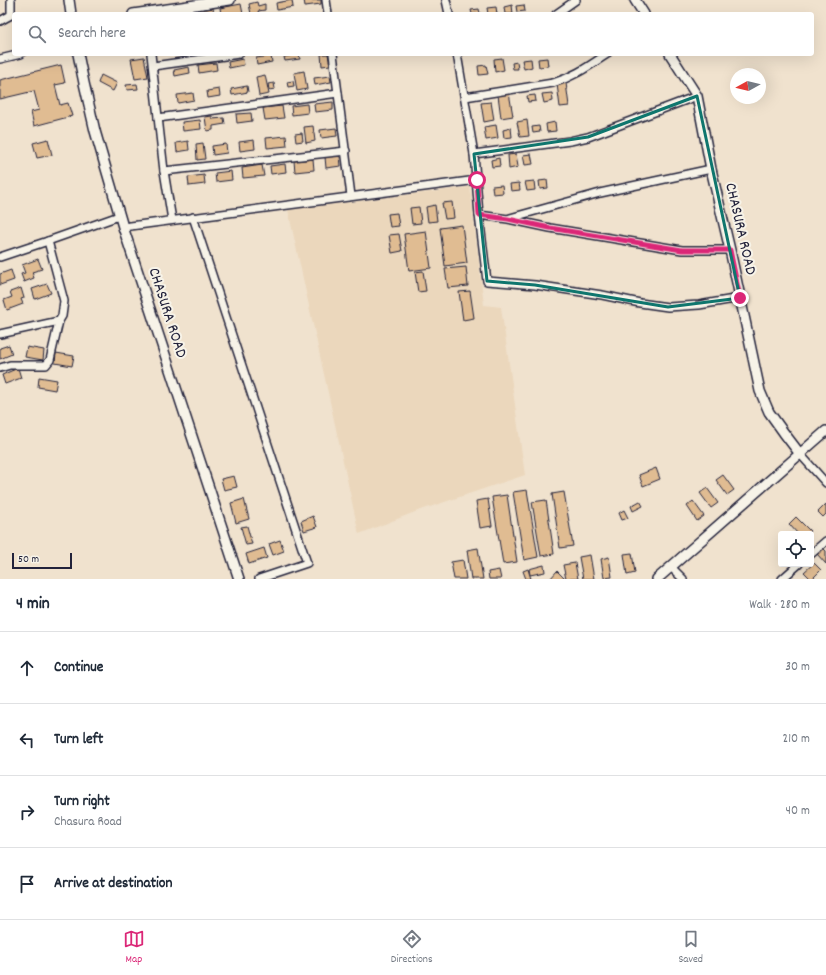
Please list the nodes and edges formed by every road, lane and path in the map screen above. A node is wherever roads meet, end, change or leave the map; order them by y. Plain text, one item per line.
1 (11, 0) edge
2 (68, 0) edge
3 (230, 0) edge
4 (326, 0) edge
5 (446, 0) edge
6 (576, 0) edge
7 (635, 0) edge
8 (71, 12) edge
9 (151, 12) edge
10 (328, 12) edge
11 (449, 12) edge
12 (559, 12) edge
13 (643, 12) edge
14 (0, 22) edge
15 (12, 55) edge
16 (78, 56) edge
17 (151, 56) edge
18 (224, 56) edge
19 (333, 56) edge
20 (457, 56) edge
21 (604, 56) edge
22 (671, 56) edge
23 (1, 57) edge
24 (152, 66) junction
25 (338, 92) junction
26 (697, 96) junction
27 (465, 97) junction
28 (158, 118) junction
29 (346, 151) junction
30 (474, 154) junction
31 (711, 169) junction
32 (164, 171) junction
33 (477, 180) junction
34 (351, 196) junction
35 (479, 215) junction
36 (119, 216) junction
37 (193, 217) junction
38 (508, 219) junction
39 (172, 220) junction
40 (123, 226) junction
41 (48, 242) junction
42 (730, 250) junction
43 (0, 257) edge
44 (740, 298) junction
45 (59, 321) junction
46 (0, 334) edge
47 (0, 368) edge
48 (826, 431) edge
49 (800, 454) junction
50 (826, 483) edge
51 (826, 541) edge
52 (814, 551) edge
53 (671, 566) junction
54 (796, 567) edge
55 (239, 579) edge
56 (259, 579) edge
57 (657, 579) edge
58 (683, 579) edge
59 (782, 579) edge

1 - 14 street
2 - 8 street
3 - 9 street
4 - 10 street
5 - 11 street
6 - 12 street
7 - 13 street
15 - 23 street
16 - 36 street, CHASURA ROAD
17 - 24 street
18 - 24 street
19 - 25 street
20 - 27 street
21 - 27 street
22 - 26 street, CHASURA ROAD
24 - 28 street
25 - 28 street
25 - 29 street
26 - 30 street
26 - 31 street, CHASURA ROAD
27 - 30 street
28 - 32 street
29 - 32 street
29 - 34 street
30 - 33 street
31 - 38 street
31 - 42 street, CHASURA ROAD
32 - 39 street
33 - 34 street
33 - 35 street
34 - 37 street
35 - 38 street
35 - 44 street
36 - 40 street, CHASURA ROAD
36 - 41 street
37 - 39 street
37 - 56 street
38 - 42 street
39 - 40 street
40 - 55 street, CHASURA ROAD
41 - 43 street
41 - 45 street
42 - 44 street, CHASURA ROAD
44 - 49 street, CHASURA ROAD
45 - 46 street
45 - 47 street
48 - 49 street
49 - 50 street
49 - 53 street
51 - 52 street
53 - 57 street
53 - 58 street
54 - 59 street

